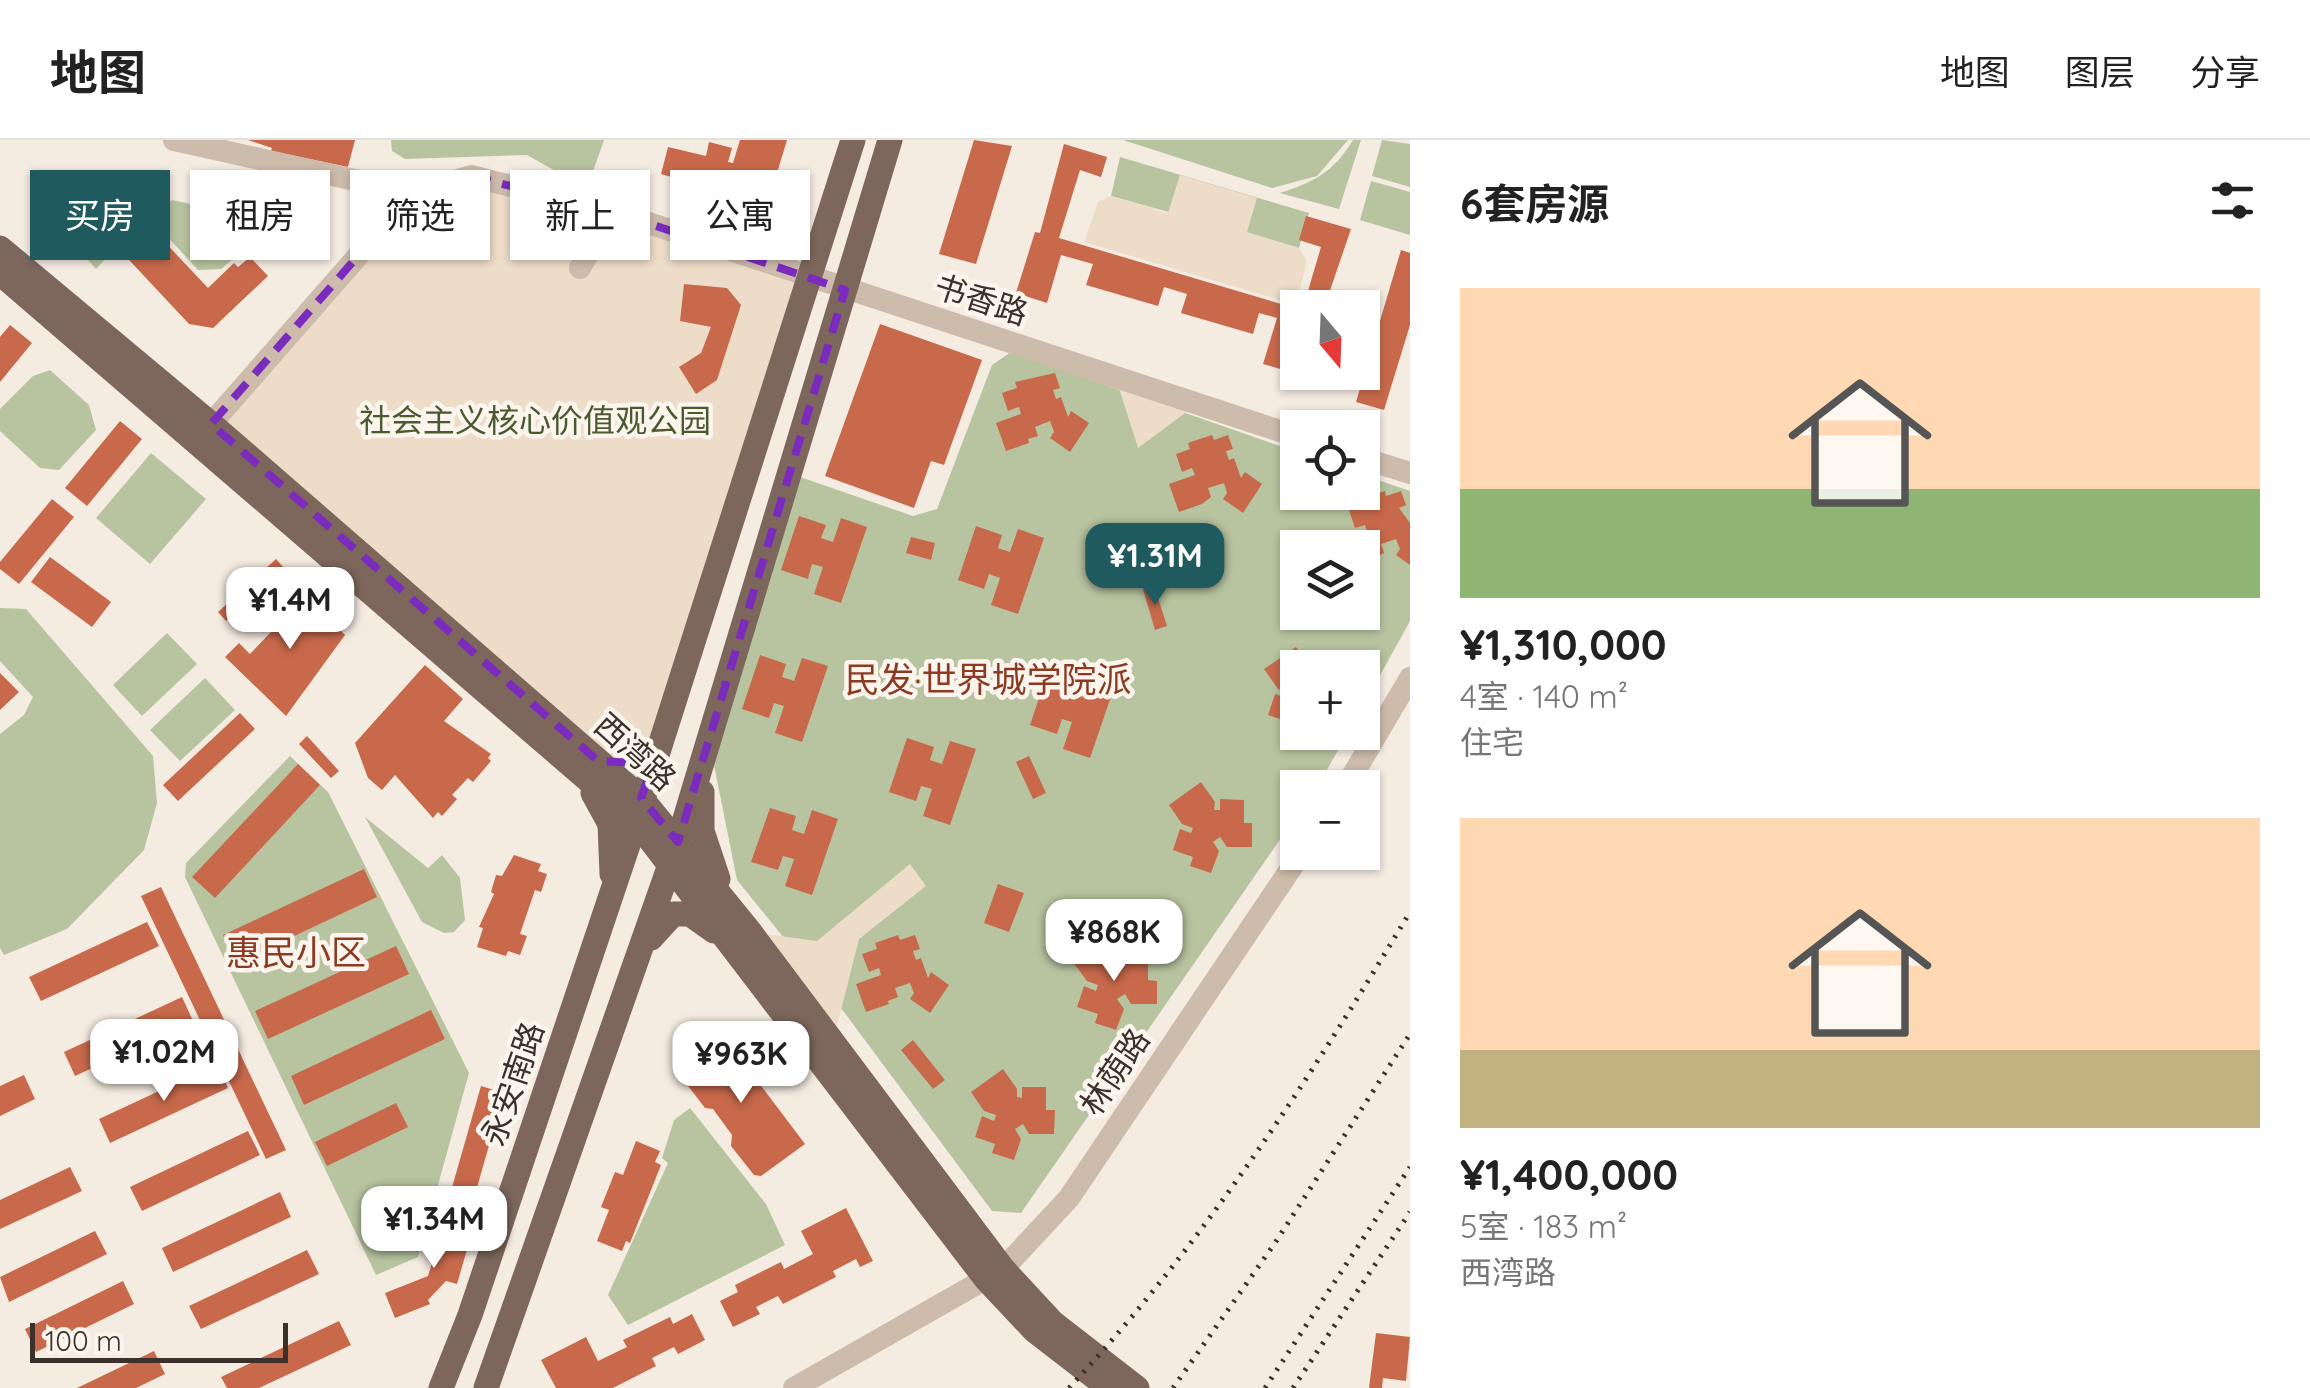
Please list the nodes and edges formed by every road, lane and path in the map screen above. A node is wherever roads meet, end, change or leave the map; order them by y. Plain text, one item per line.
1 (174, 140) edge
2 (853, 140) edge
3 (890, 140) edge
4 (350, 179) edge
5 (650, 225) edge
6 (0, 248) edge
7 (354, 260) edge
8 (585, 260) edge
9 (580, 268) dead end
10 (0, 272) edge
11 (810, 279) junction
12 (845, 290) junction
13 (211, 424) junction
14 (1280, 431) edge
15 (1380, 464) edge
16 (1410, 473) edge
17 (1410, 678) edge
18 (667, 721) junction
19 (702, 763) junction
20 (590, 768) junction
21 (1356, 770) edge
22 (638, 810) junction
23 (674, 854) junction
24 (1290, 870) edge
25 (612, 891) junction
26 (732, 911) junction
27 (733, 948) junction
28 (634, 968) junction
29 (994, 1274) junction
30 (441, 1388) edge
31 (486, 1388) edge
32 (794, 1388) edge
33 (1108, 1388) edge
34 (1137, 1388) edge

1 - 4 street, 书香路
2 - 11 main road, 永安南路
3 - 12 main road
5 - 11 street, 书香路
6 - 13 main road, 西湾路
7 - 13 street
8 - 9 street
10 - 20 main road, 西湾路
11 - 12 street, 书香路
11 - 18 main road, 永安南路
12 - 14 street, 书香路
12 - 19 main road
13 - 20 main road, 西湾路
15 - 16 street
17 - 21 street
18 - 20 main road
18 - 22 main road, 永安南路
19 - 23 main road
19 - 26 main road
20 - 22 main road, 西湾路
20 - 25 main road
22 - 23 main road, 西湾路
22 - 25 main road, 永安南路
23 - 26 main road, 西湾路
23 - 27 main road, 西湾路
23 - 28 main road
24 - 29 street, 林荫路
25 - 30 main road, 永安南路
26 - 29 main road, 西湾路
27 - 28 main road
27 - 29 main road, 西湾路
28 - 31 main road
29 - 32 street, 林荫路
29 - 33 main road, 西湾路
29 - 34 main road, 西湾路

